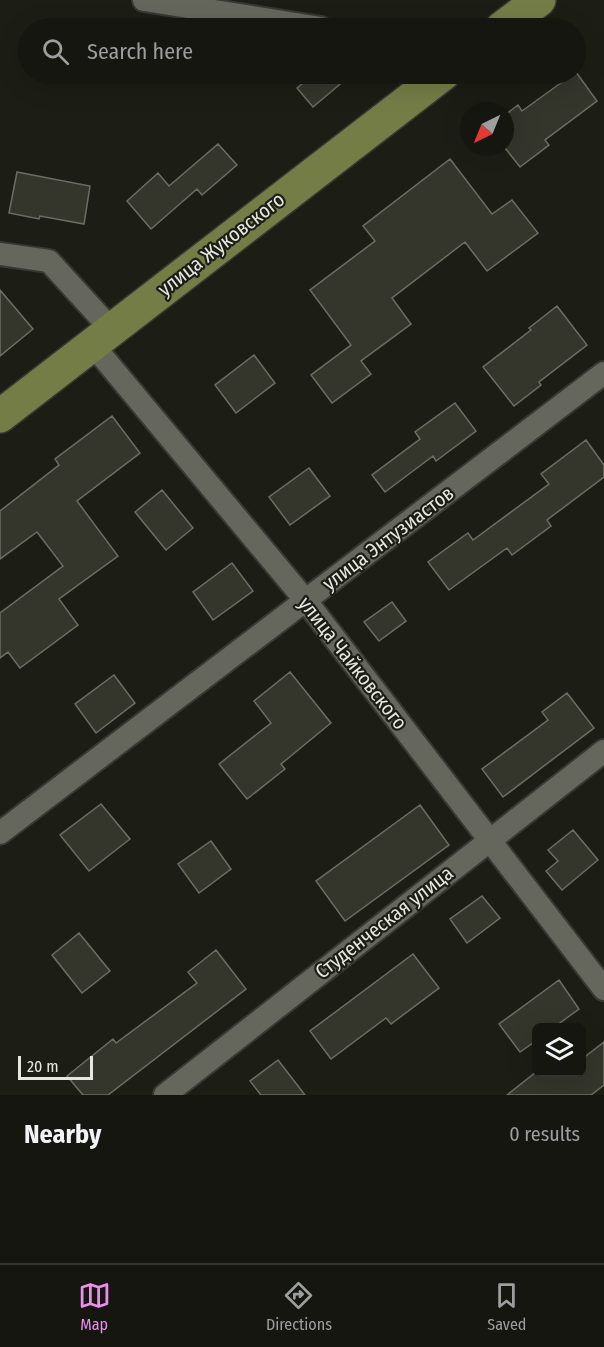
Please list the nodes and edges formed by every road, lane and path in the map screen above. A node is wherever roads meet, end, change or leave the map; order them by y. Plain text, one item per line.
1 (144, 0) edge
2 (539, 0) edge
3 (258, 18) edge
4 (515, 18) edge
5 (430, 84) edge
6 (0, 254) edge
7 (101, 337) junction
8 (604, 372) edge
9 (0, 416) edge
10 (306, 601) junction
11 (604, 751) edge
12 (0, 833) edge
13 (488, 840) junction
14 (604, 989) edge
15 (165, 1095) edge

1 - 3 street
2 - 4 main road
5 - 7 main road, улица Жуковского
6 - 7 street, улица Чайковского
7 - 9 main road, улица Жуковского
7 - 10 street, улица Чайковского
8 - 10 street, улица Энтузиастов
10 - 12 street, улица Энтузиастов
10 - 13 street, улица Чайковского
11 - 13 street, Студенческая улица
13 - 14 street, улица Чайковского
13 - 15 street, Студенческая улица

